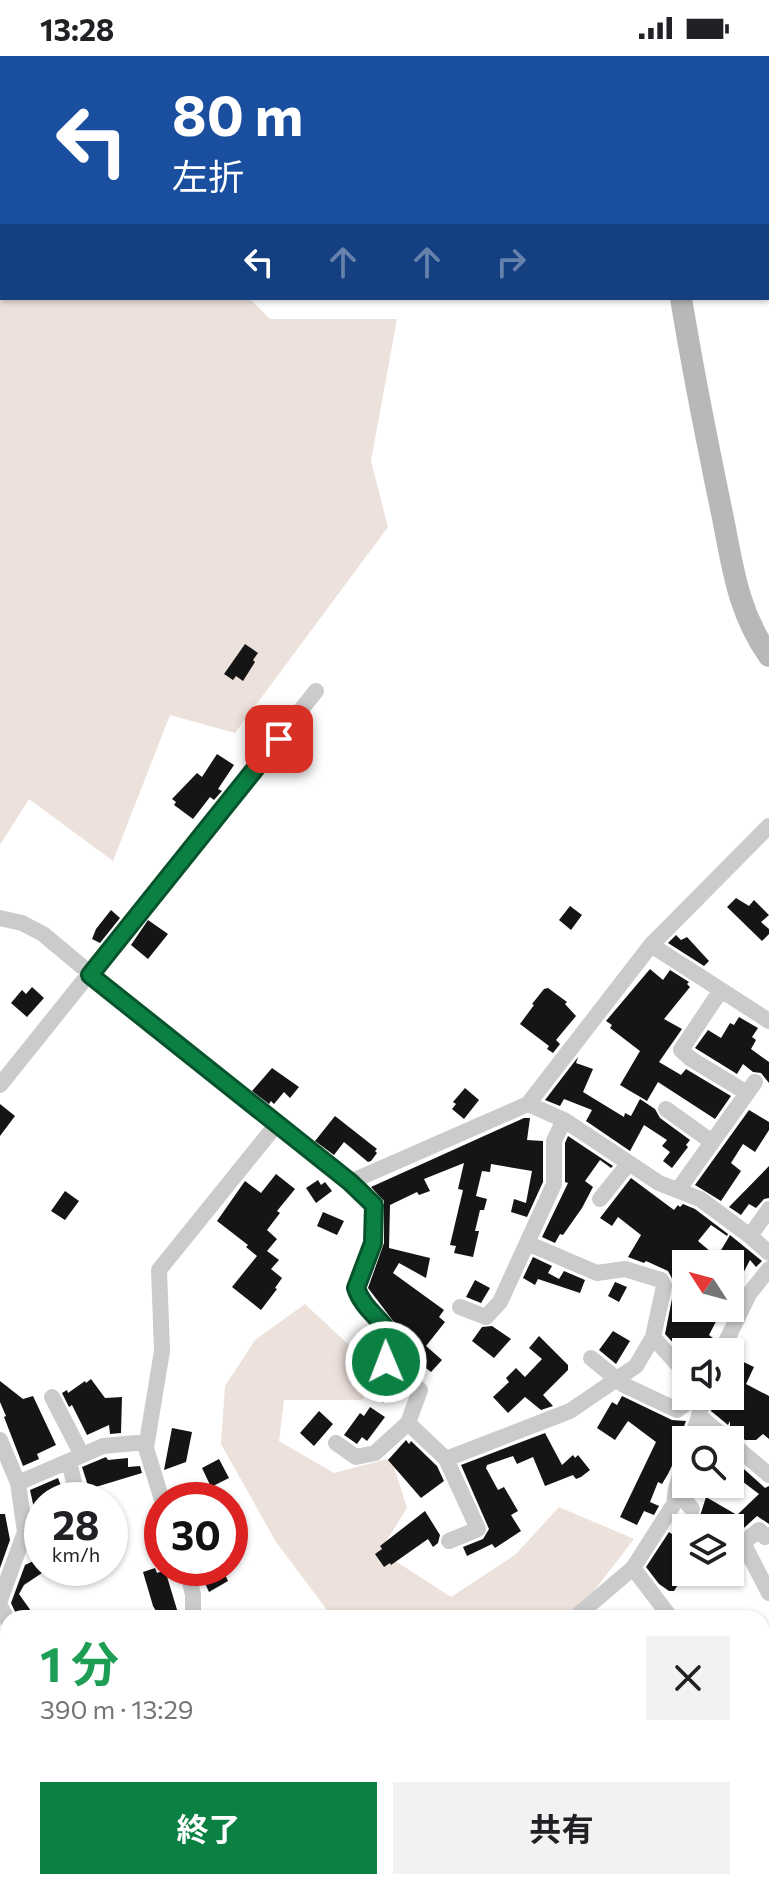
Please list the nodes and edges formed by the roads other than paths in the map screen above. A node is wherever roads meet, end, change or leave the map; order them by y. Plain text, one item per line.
1 (681, 300) edge
2 (769, 656) edge
3 (316, 691) dead end
4 (769, 826) edge
5 (0, 918) edge
6 (651, 945) junction
7 (90, 975) junction
8 (721, 990) junction
9 (769, 1021) edge
10 (0, 1085) edge
11 (528, 1104) junction
12 (666, 1109) dead end
13 (564, 1120) junction
14 (276, 1125) junction
15 (712, 1142) junction
16 (629, 1163) junction
17 (350, 1182) junction
18 (678, 1190) junction
19 (600, 1199) dead end
20 (769, 1209) edge
21 (750, 1236) junction
22 (527, 1243) junction
23 (769, 1253) edge
24 (769, 1269) edge
25 (460, 1307) dead end
26 (653, 1337) junction
27 (728, 1338) edge
28 (591, 1358) dead end
29 (672, 1358) edge
30 (616, 1379) junction
31 (52, 1397) dead end
32 (672, 1407) edge
33 (699, 1410) edge
34 (699, 1416) junction
35 (408, 1423) junction
36 (696, 1426) edge
37 (711, 1426) edge
38 (0, 1440) edge
39 (147, 1442) junction
40 (336, 1443) dead end
41 (744, 1454) edge
42 (76, 1458) junction
43 (446, 1459) junction
44 (769, 1475) edge
45 (77, 1482) edge
46 (156, 1482) edge
47 (18, 1483) junction
48 (675, 1498) edge
49 (683, 1498) edge
50 (692, 1509) dead end
51 (769, 1535) edge
52 (449, 1541) dead end
53 (633, 1568) junction
54 (191, 1586) edge
55 (769, 1593) edge
56 (0, 1603) edge
57 (193, 1610) edge
58 (585, 1610) edge
59 (665, 1610) edge

1 - 2 main road
3 - 7 street
4 - 6 street
5 - 7 street
6 - 8 street
6 - 11 street
7 - 10 street
7 - 14 street
8 - 9 street
8 - 15 street
11 - 13 street
11 - 17 street
12 - 15 street
13 - 16 street
13 - 22 street
14 - 17 street
14 - 39 street
15 - 18 street
16 - 18 street
16 - 19 street
17 - 35 street
18 - 21 street
20 - 21 street
21 - 23 street
22 - 25 street
22 - 26 street
24 - 27 street
26 - 29 street
26 - 30 street
28 - 30 street
30 - 32 street
30 - 43 street
31 - 42 street
33 - 34 street
34 - 36 street
34 - 37 street
35 - 40 street
35 - 43 street
38 - 47 street
39 - 42 street
39 - 46 street
41 - 44 street
42 - 45 street
42 - 47 street
43 - 52 street
47 - 56 street
48 - 53 street
49 - 50 street
51 - 55 street
53 - 58 street
53 - 59 street
54 - 57 street

